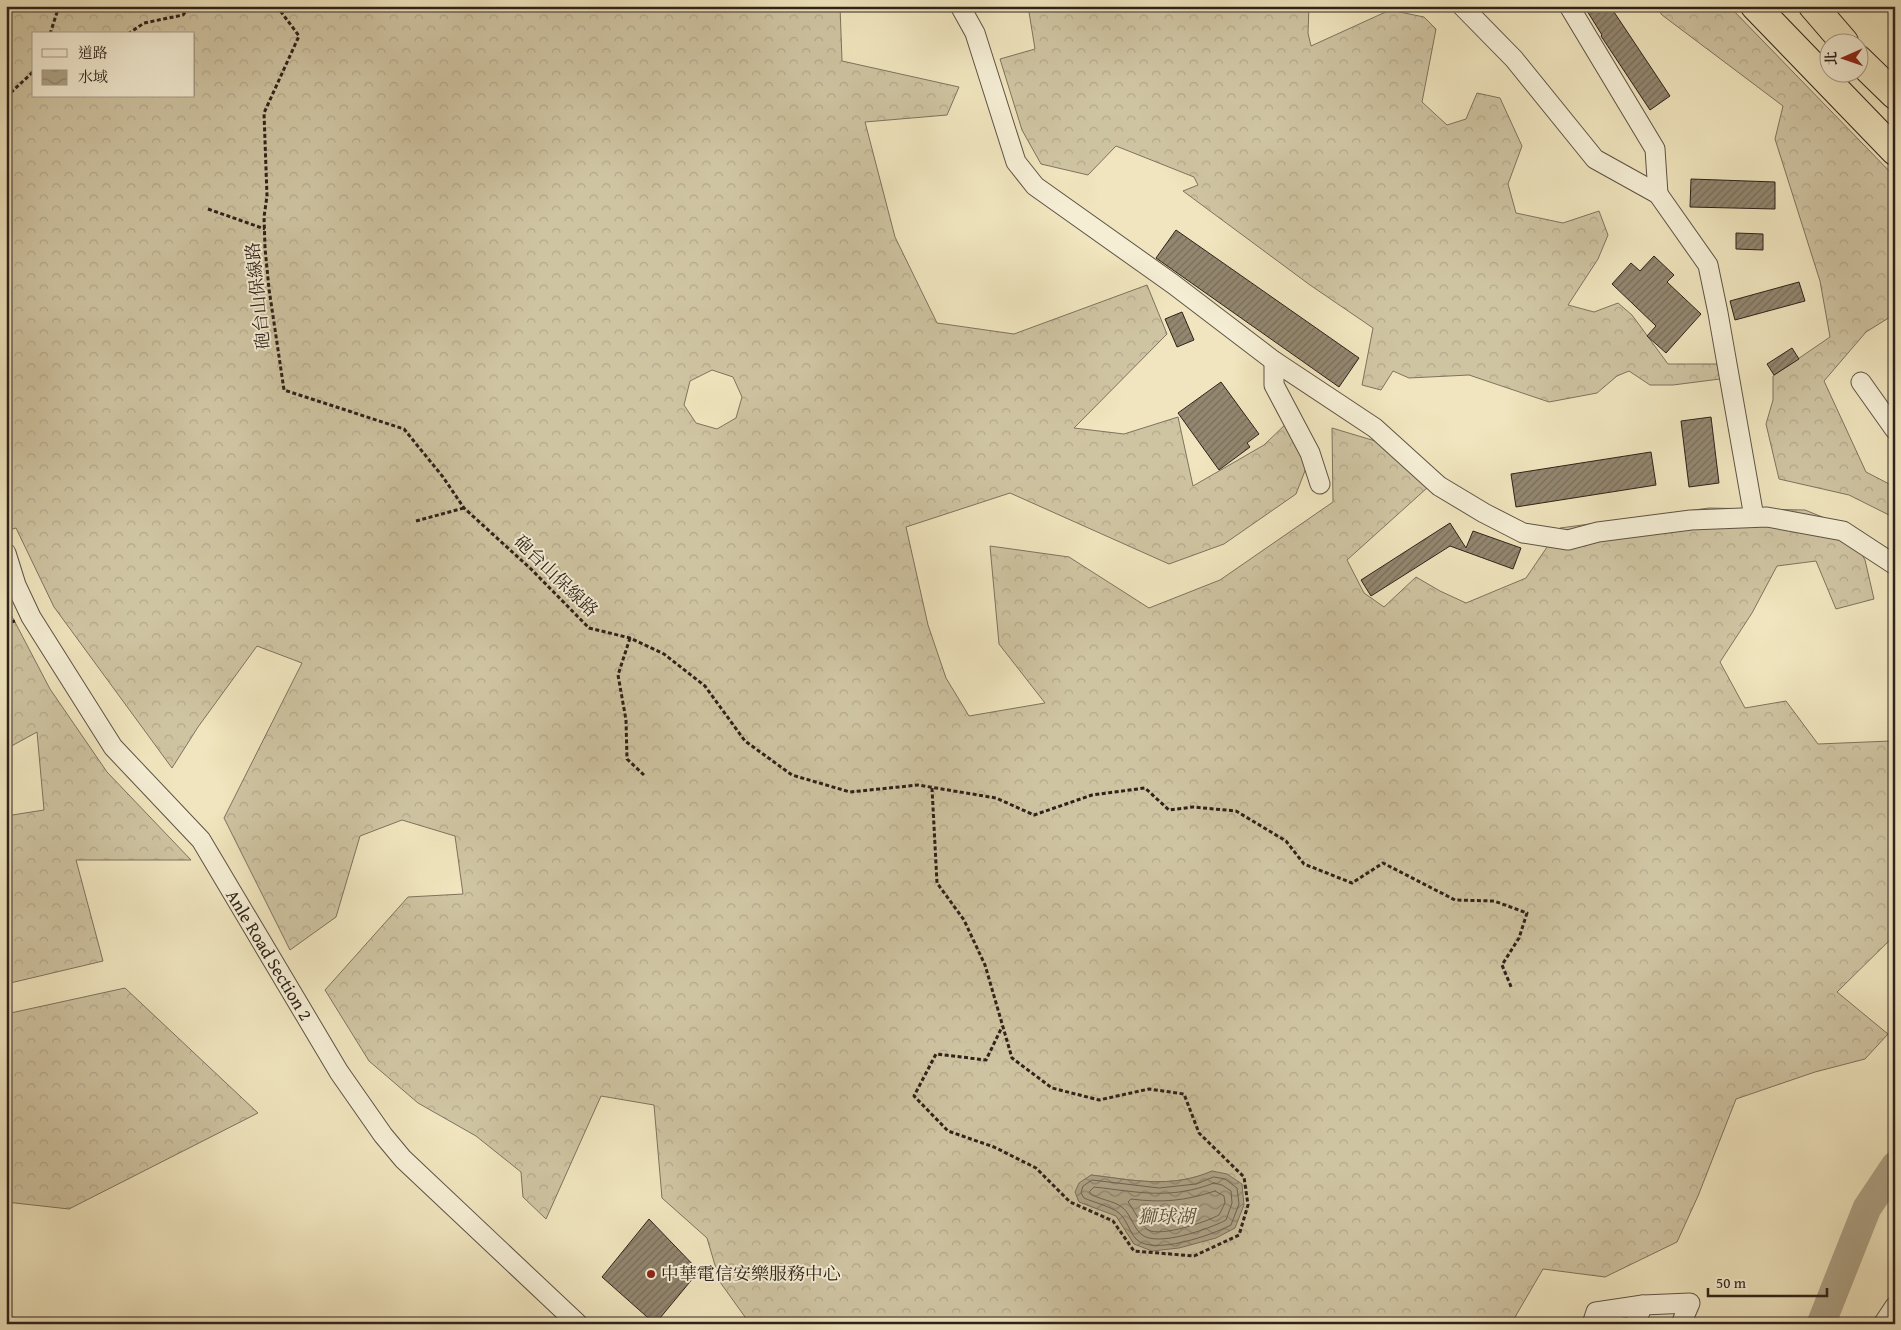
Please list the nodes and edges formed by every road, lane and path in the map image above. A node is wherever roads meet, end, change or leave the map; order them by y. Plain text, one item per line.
1 (59, 6) edge
2 (190, 6) edge
3 (270, 6) edge
4 (960, 6) edge
5 (1462, 6) edge
6 (1569, 6) edge
7 (1755, 6) edge
8 (1811, 6) edge
9 (51, 32) edge
10 (131, 32) edge
11 (1780, 32) junction
12 (1835, 32) edge
13 (1868, 69) edge
14 (32, 73) edge
15 (1895, 95) edge
16 (6, 96) edge
17 (1895, 151) edge
18 (1658, 194) junction
19 (208, 209) dead end
20 (265, 229) junction
21 (1274, 361) junction
22 (1861, 382) dead end
23 (1895, 430) edge
24 (1320, 484) dead end
25 (464, 508) junction
26 (1754, 517) junction
27 (416, 521) dead end
28 (6, 553) edge
29 (1895, 565) edge
30 (630, 638) junction
31 (644, 775) dead end
32 (932, 788) junction
33 (1512, 989) dead end
34 (1002, 1027) junction
35 (1642, 1305) junction
36 (1895, 1306) edge
37 (578, 1324) edge
38 (1592, 1324) edge
39 (1635, 1324) edge
40 (1681, 1324) edge
41 (1883, 1324) edge

1 - 9 path
2 - 10 path
3 - 20 path, 砲台山保線路
4 - 21 street
5 - 18 street
6 - 18 street
7 - 11 highway
8 - 11 highway
8 - 12 highway
11 - 17 highway
13 - 15 highway
14 - 16 path
18 - 26 street
19 - 20 path
20 - 25 path, 砲台山保線路
21 - 24 street
21 - 26 street
22 - 23 street
25 - 27 path
25 - 30 path, 砲台山保線路
26 - 29 street
28 - 37 street, Anle Road Section 2
30 - 31 path
30 - 32 path, 砲台山保線路
32 - 33 path, 砲台山保線路
32 - 34 path
34 - 34 path
35 - 38 street
35 - 39 street
35 - 40 street
36 - 41 street

